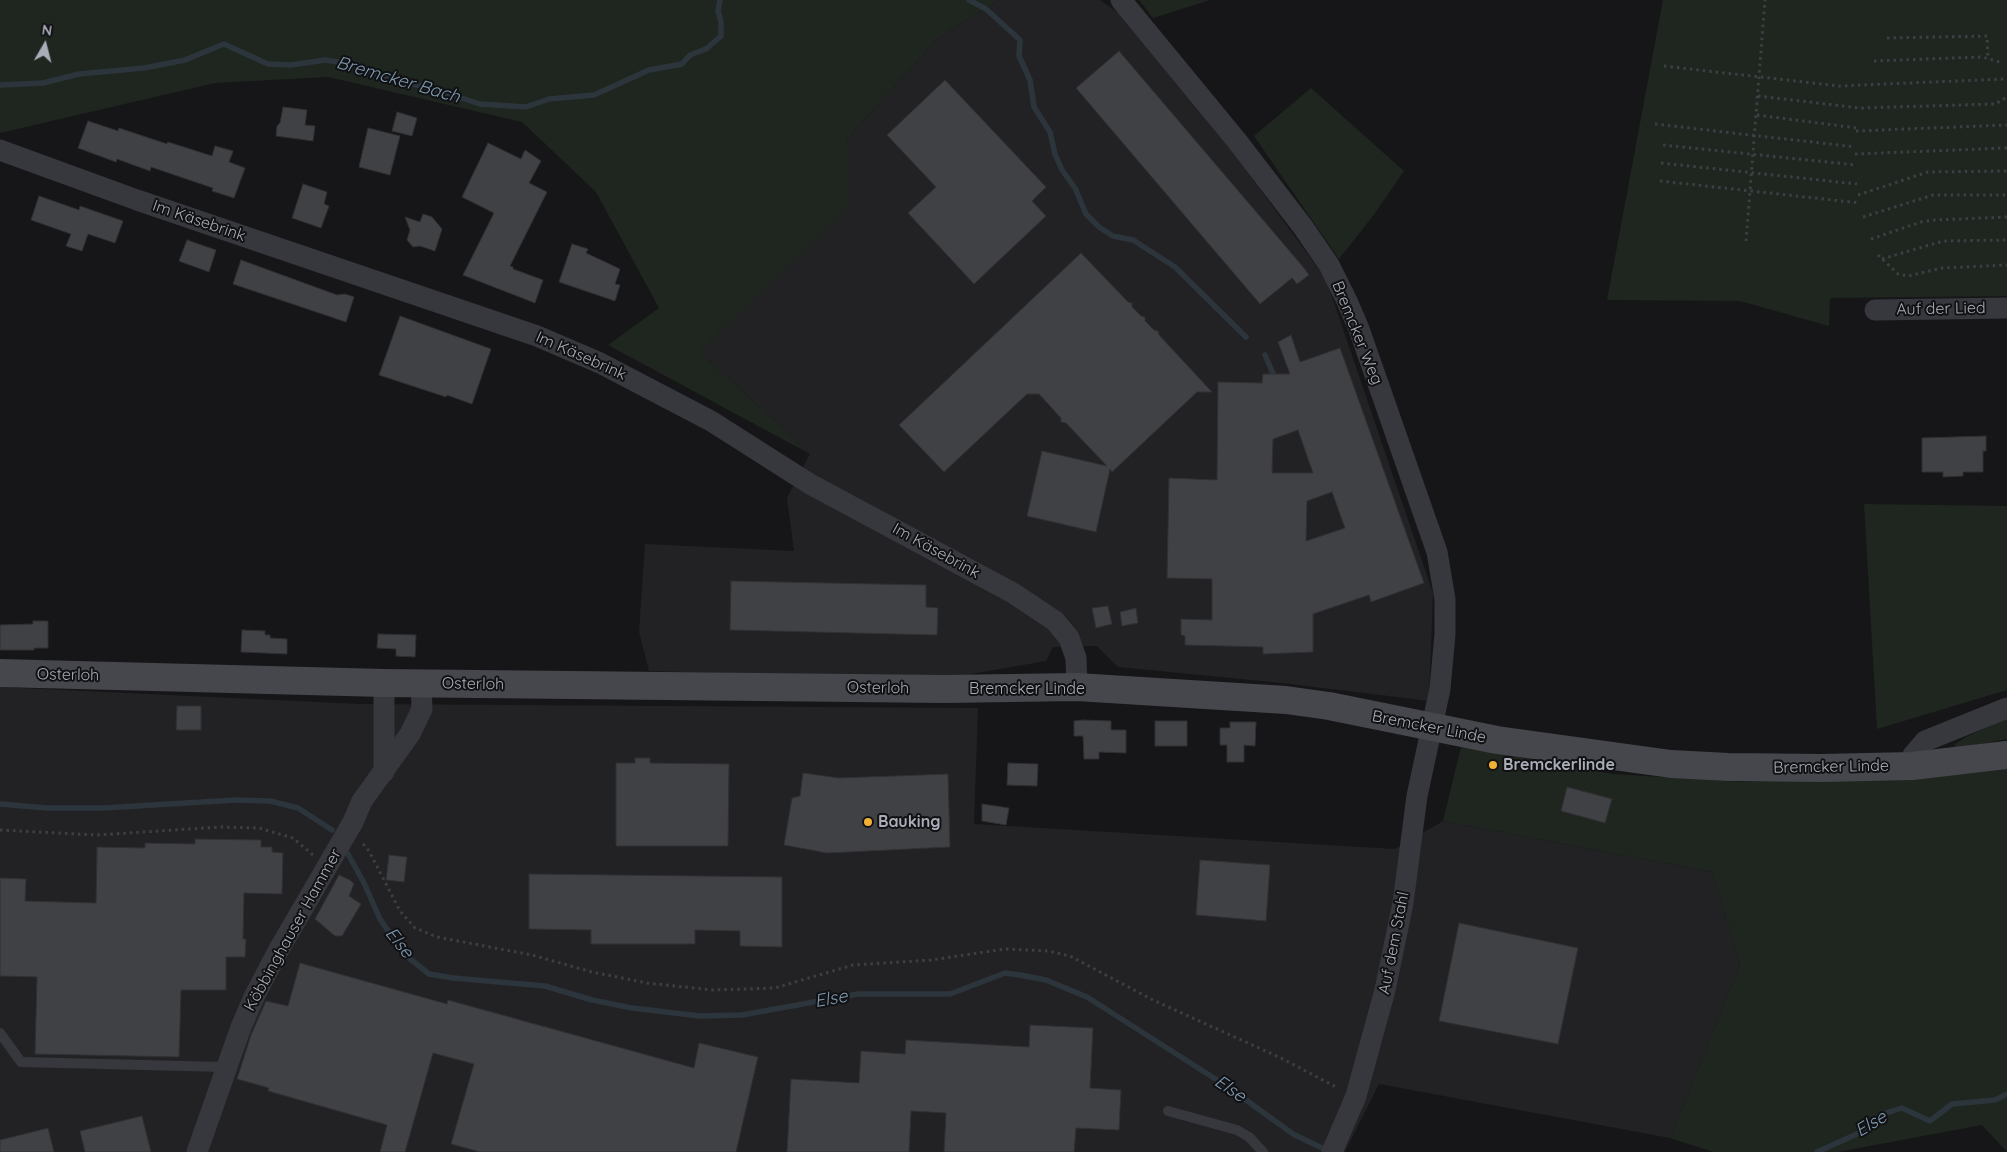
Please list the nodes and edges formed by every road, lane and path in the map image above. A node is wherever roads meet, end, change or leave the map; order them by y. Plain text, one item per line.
1 (1121, 0) edge
2 (1765, 0) edge
3 (1887, 38) dead end
4 (1988, 59) junction
5 (1874, 61) dead end
6 (2003, 63) dead end
7 (1664, 66) dead end
8 (1759, 77) junction
9 (2004, 79) dead end
10 (1758, 96) junction
11 (2007, 97) edge
12 (1757, 114) junction
13 (1654, 124) dead end
14 (2007, 125) edge
15 (1755, 136) junction
16 (1664, 145) dead end
17 (1855, 147) dead end
18 (2007, 148) edge
19 (0, 150) edge
20 (1855, 154) dead end
21 (1753, 155) junction
22 (1661, 163) dead end
23 (1856, 165) dead end
24 (2007, 170) edge
25 (1751, 173) junction
26 (1660, 181) dead end
27 (1857, 184) dead end
28 (1750, 192) junction
29 (1858, 194) dead end
30 (2007, 194) edge
31 (1860, 203) dead end
32 (2007, 217) edge
33 (1863, 218) dead end
34 (1871, 239) dead end
35 (2007, 240) edge
36 (1746, 242) dead end
37 (1878, 255) dead end
38 (1882, 259) junction
39 (2007, 265) edge
40 (2007, 308) edge
41 (1875, 310) dead end
42 (0, 673) edge
43 (384, 683) junction
44 (421, 683) junction
45 (1077, 687) junction
46 (945, 689) joint
47 (2007, 708) edge
48 (1431, 727) junction
49 (2007, 756) edge
50 (1912, 766) junction
51 (384, 772) junction
52 (0, 830) edge
53 (345, 833) junction
54 (327, 867) junction
55 (0, 1033) edge
56 (226, 1067) junction
57 (1328, 1083) dead end
58 (1168, 1111) dead end
59 (1335, 1144) edge
60 (197, 1152) edge
61 (1263, 1152) edge

1 - 48 street, Bremcker Weg
2 - 8 path
3 - 4 path
4 - 5 path
4 - 6 path
7 - 8 path
8 - 9 path
8 - 10 path
10 - 11 path
10 - 12 path
12 - 14 path
12 - 15 path
13 - 15 path
15 - 17 path
15 - 21 path
16 - 21 path
18 - 20 path
19 - 45 street, Im Käsebrink
21 - 23 path
21 - 25 path
22 - 25 path
24 - 29 path
25 - 27 path
25 - 28 path
26 - 28 path
28 - 31 path
28 - 36 path
30 - 33 path
32 - 34 path
35 - 38 path
37 - 38 path
38 - 39 path
40 - 41 street, Auf der Lied
42 - 43 main road, Osterloh
43 - 44 main road, Osterloh
43 - 51 street
44 - 46 main road, Osterloh
44 - 51 street, Köbbinghauser Hammer
45 - 46 main road, Bremcker Linde
45 - 48 main road, Bremcker Linde
47 - 50 street
48 - 50 main road, Bremcker Linde
48 - 59 street, Auf dem Stahl
49 - 50 main road, Bremcker Linde
51 - 53 street, Köbbinghauser Hammer
52 - 54 path
53 - 54 street, Köbbinghauser Hammer
53 - 57 path
54 - 56 street, Köbbinghauser Hammer
55 - 56 lane
56 - 60 street, Köbbinghauser Hammer
58 - 61 lane

